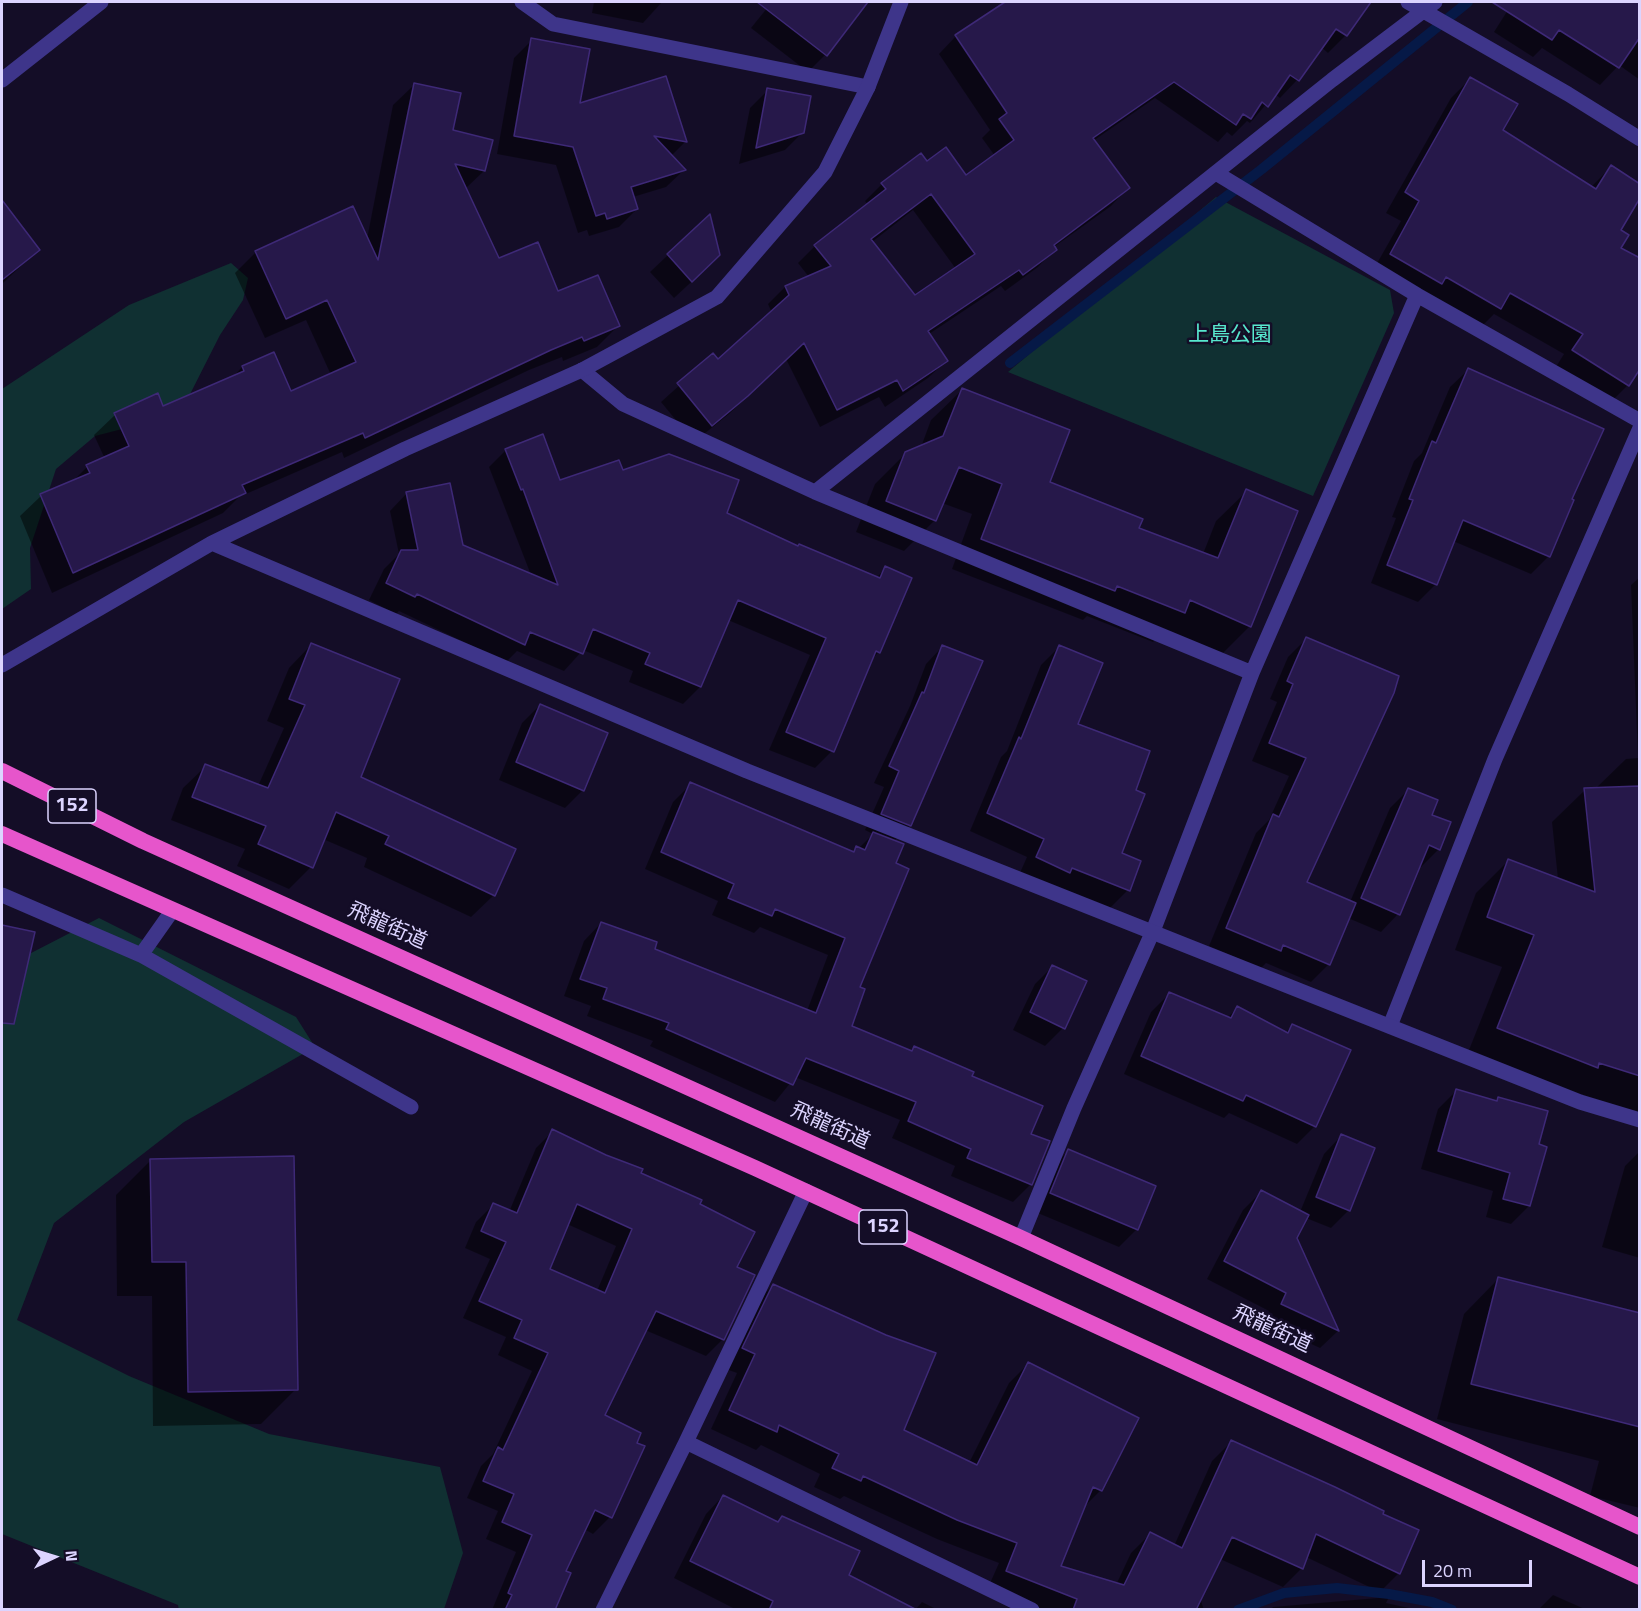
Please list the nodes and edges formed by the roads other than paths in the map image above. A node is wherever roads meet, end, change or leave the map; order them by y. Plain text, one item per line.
1 (101, 2) edge
2 (522, 2) edge
3 (901, 2) edge
4 (1408, 2) edge
5 (1432, 10) edge
6 (2, 80) edge
7 (868, 87) junction
8 (1640, 139) edge
9 (1216, 173) junction
10 (1417, 295) junction
11 (582, 370) junction
12 (1640, 422) edge
13 (1640, 428) edge
14 (815, 492) junction
15 (212, 543) junction
16 (2, 665) edge
17 (1252, 673) junction
18 (2, 771) edge
19 (2, 834) edge
20 (2, 895) edge
21 (172, 911) junction
22 (1153, 931) junction
23 (141, 955) junction
24 (1390, 1026) junction
25 (411, 1107) dead end
26 (1640, 1120) edge
27 (806, 1191) junction
28 (1021, 1238) junction
29 (686, 1442) junction
30 (1640, 1527) edge
31 (1640, 1577) edge
32 (603, 1610) edge
33 (1032, 1610) edge

1 - 6 street
2 - 7 street
3 - 7 street
4 - 5 street
5 - 8 street
5 - 9 street
7 - 11 street
9 - 10 street
9 - 14 street
10 - 12 street
10 - 17 street
11 - 14 street
11 - 15 street
13 - 24 street
14 - 17 street
15 - 16 street
15 - 22 street
17 - 22 street
18 - 28 highway, 飛龍街道 / 152
19 - 21 highway, 152
20 - 23 street
21 - 23 street
21 - 27 highway, 152
22 - 24 street
22 - 28 street
23 - 25 street
24 - 26 street
27 - 29 street
27 - 31 highway, 152
28 - 30 highway, 飛龍街道 / 152
29 - 32 street
29 - 33 street

